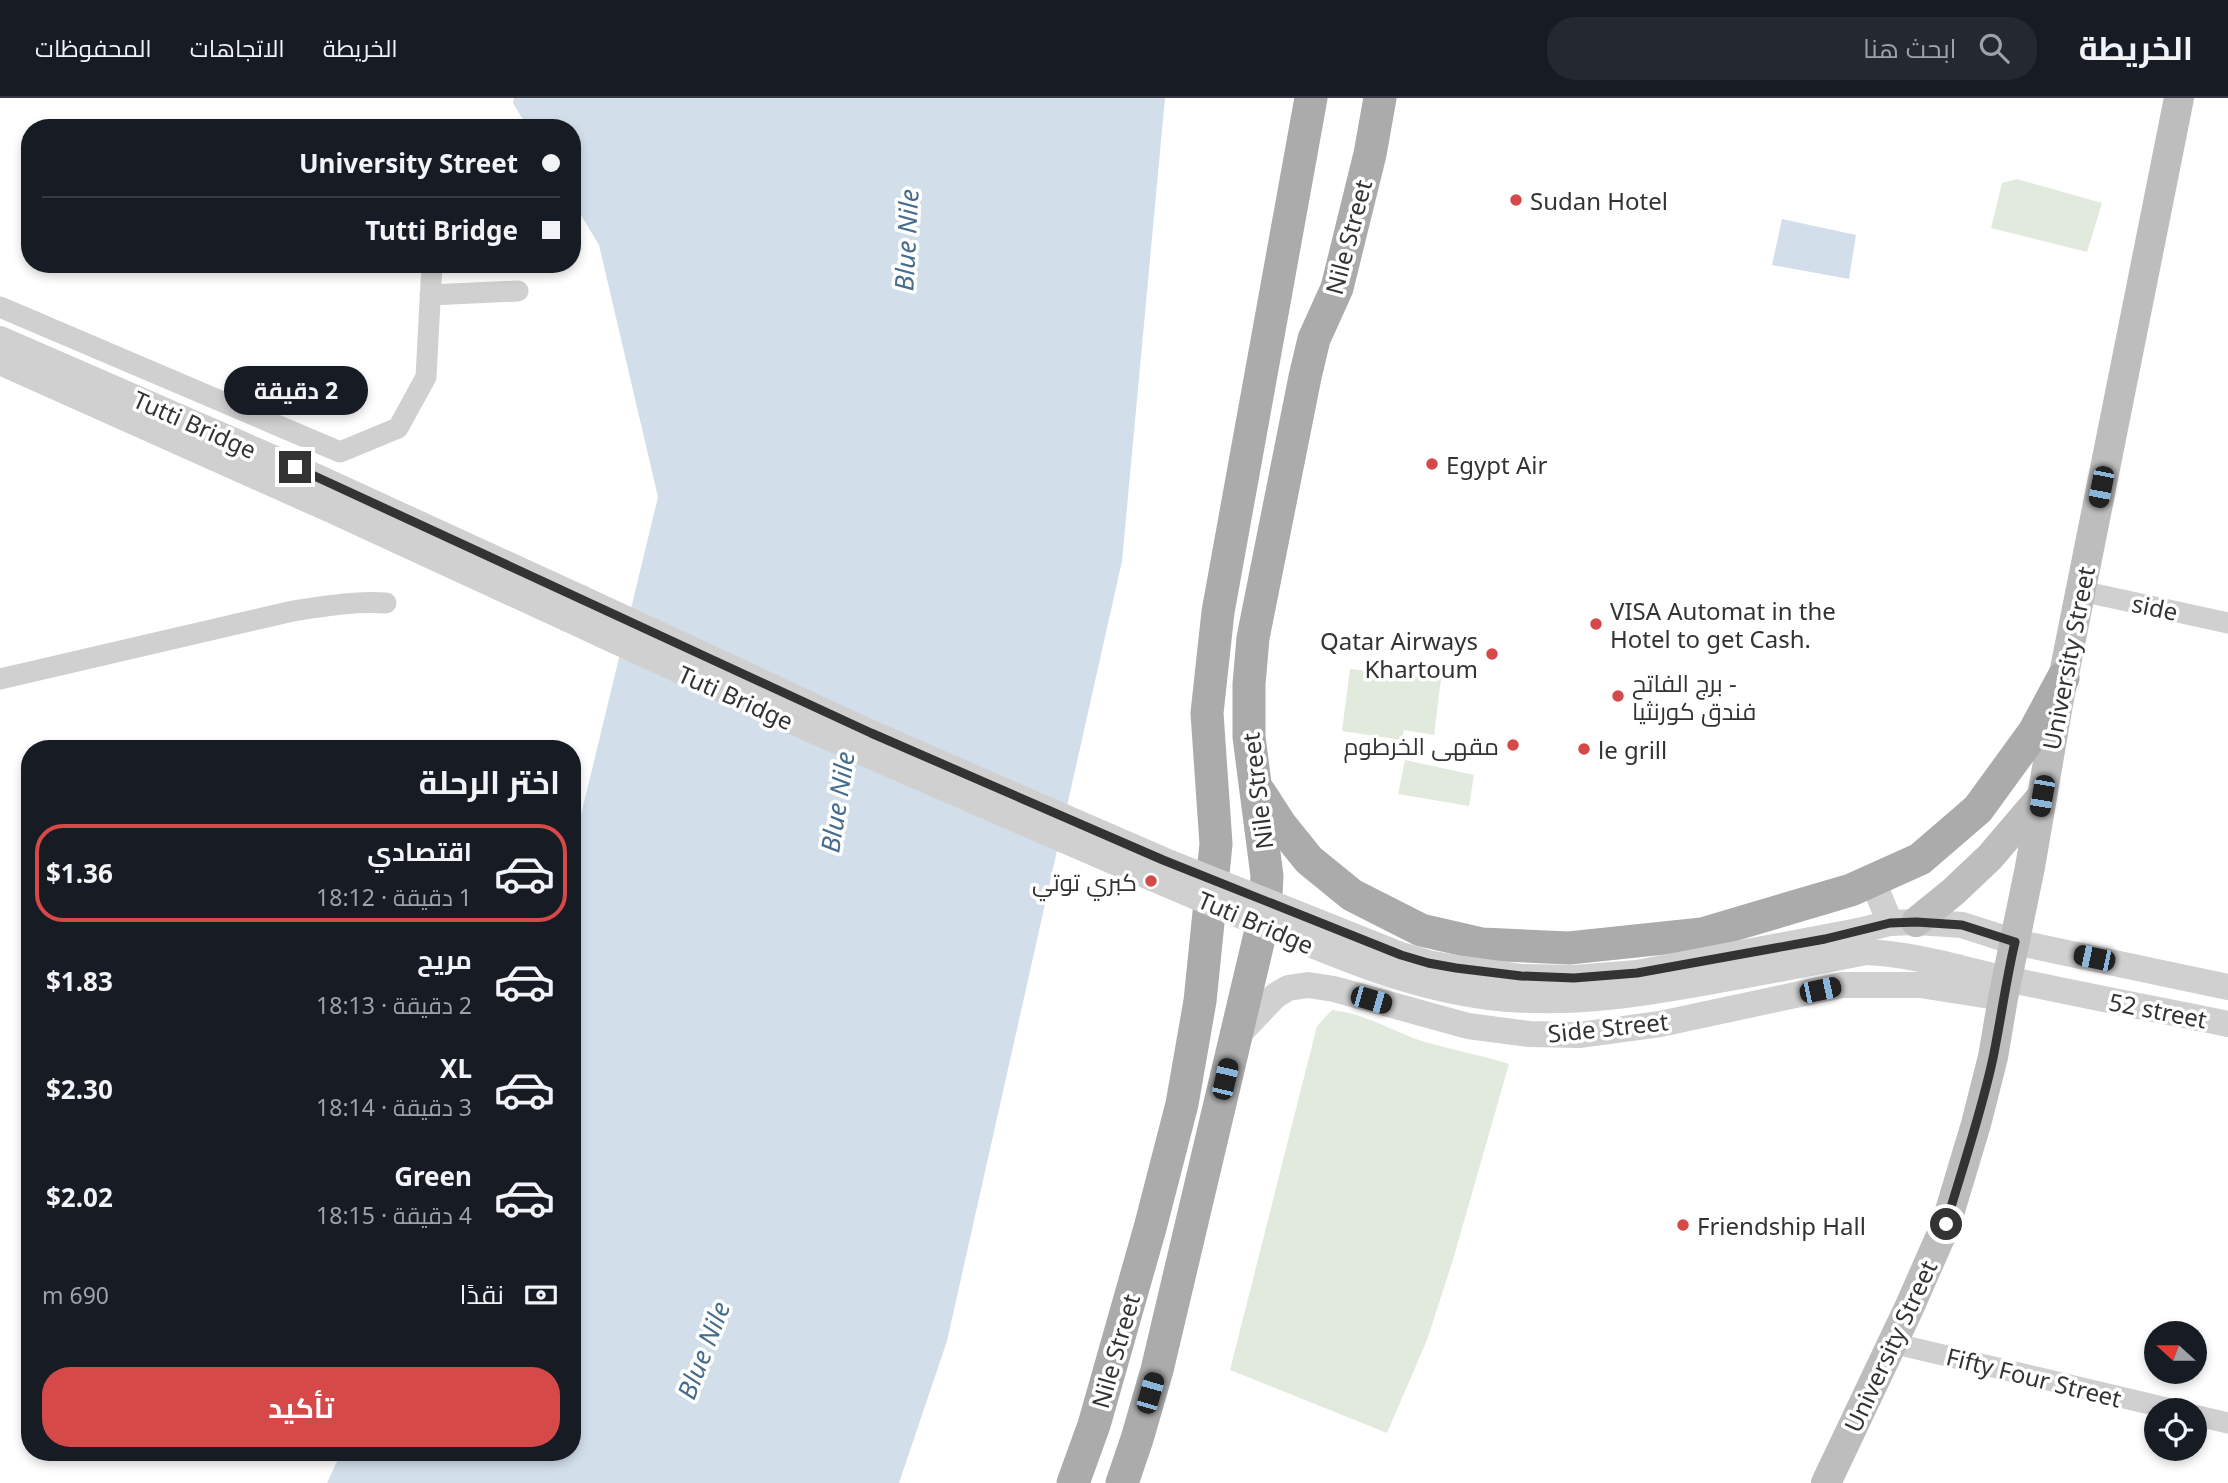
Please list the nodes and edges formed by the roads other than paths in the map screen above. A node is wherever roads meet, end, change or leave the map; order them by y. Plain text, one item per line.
1 (1311, 98) edge
2 (1380, 98) edge
3 (2179, 98) edge
4 (431, 273) edge
5 (518, 291) dead end
6 (430, 295) junction
7 (0, 307) edge
8 (0, 339) edge
9 (0, 362) edge
10 (2081, 591) junction
11 (386, 603) dead end
12 (2228, 623) edge
13 (2063, 678) junction
14 (0, 680) edge
15 (1253, 782) junction
16 (2042, 796) junction
17 (1873, 881) junction
18 (1903, 923) junction
19 (1862, 942) junction
20 (2015, 942) junction
21 (2228, 987) edge
22 (2005, 988) junction
23 (2228, 1024) edge
24 (1235, 1038) junction
25 (1892, 1343) junction
26 (2144, 1403) edge
27 (2207, 1418) edge
28 (2228, 1423) edge
29 (1094, 1424) junction
30 (1137, 1439) junction
31 (1073, 1483) edge
32 (1122, 1483) edge
33 (1826, 1483) edge

1 - 29 main road, Nile Street
2 - 15 main road, Nile Street
3 - 10 main road, University Street
4 - 6 street
5 - 6 street
6 - 7 street
8 - 19 street, Tuti Bridge, bridge
9 - 19 street, Tuti Bridge, bridge
10 - 12 street, side
10 - 13 main road, University Street
11 - 14 street
13 - 16 main road, University Street
13 - 17 main road
15 - 17 main road
15 - 24 main road, Nile Street
16 - 18 main road
16 - 20 main road, University Street
17 - 18 street
18 - 19 street, 52 street
18 - 20 street, 52 street
19 - 22 street
20 - 21 street, 52 street
20 - 22 main road, University Street
22 - 23 street, 52 street
22 - 24 street, Side Street
22 - 25 main road, University Street
24 - 30 main road, Nile Street
25 - 26 street, Fifty Four Street
25 - 33 main road, University Street
27 - 28 street
29 - 30 main road
29 - 31 main road, Nile Street
30 - 32 main road, Nile Street

